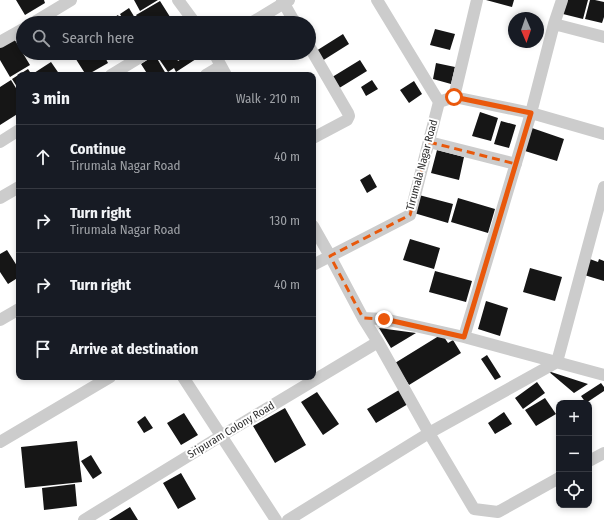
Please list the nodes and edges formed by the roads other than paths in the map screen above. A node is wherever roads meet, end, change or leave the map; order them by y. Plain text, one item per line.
1 (71, 0) edge
2 (178, 0) edge
3 (377, 0) edge
4 (477, 0) edge
5 (562, 0) edge
6 (285, 1) edge
7 (44, 16) edge
8 (189, 16) edge
9 (262, 16) edge
10 (292, 16) edge
11 (554, 24) junction
12 (16, 33) edge
13 (604, 37) edge
14 (0, 42) edge
15 (316, 58) edge
16 (136, 60) edge
17 (218, 60) edge
18 (224, 70) edge
19 (116, 72) edge
20 (454, 97) junction
21 (439, 102) junction
22 (531, 113) junction
23 (16, 132) edge
24 (604, 134) edge
25 (316, 136) edge
26 (0, 142) edge
27 (429, 142) junction
28 (516, 164) junction
29 (604, 187) edge
30 (16, 189) edge
31 (0, 198) edge
32 (316, 231) edge
33 (330, 256) junction
34 (316, 263) edge
35 (16, 311) edge
36 (363, 318) junction
37 (0, 320) edge
38 (464, 337) junction
39 (378, 342) junction
40 (557, 362) junction
41 (604, 375) edge
42 (316, 379) edge
43 (105, 380) edge
44 (185, 380) edge
45 (315, 380) edge
46 (429, 434) junction
47 (221, 436) junction
48 (0, 442) edge
49 (604, 453) edge
50 (592, 459) edge
51 (556, 480) edge
52 (84, 520) edge
53 (276, 520) edge
54 (288, 520) edge

1 - 7 street
2 - 8 street
3 - 21 street
4 - 20 street
5 - 11 street
6 - 9 street
6 - 10 street
11 - 13 street
11 - 22 street
12 - 14 street
15 - 25 street
16 - 19 street
17 - 18 street
20 - 21 street
20 - 22 street
21 - 27 street, Tirumala Nagar Road
22 - 24 street
22 - 28 street
23 - 26 street
27 - 28 street
27 - 33 street, Tirumala Nagar Road
28 - 38 street
29 - 40 street
30 - 31 street
32 - 33 street
33 - 34 street, Tirumala Nagar Road
33 - 36 street
35 - 37 street
36 - 38 street
36 - 39 street
38 - 40 street
39 - 42 street, Sripuram Colony Road
39 - 46 street
40 - 41 street
40 - 46 street
43 - 48 street
44 - 47 street
45 - 47 street, Sripuram Colony Road
46 - 51 street
46 - 54 street
47 - 52 street, Sripuram Colony Road
47 - 53 street
49 - 50 street

